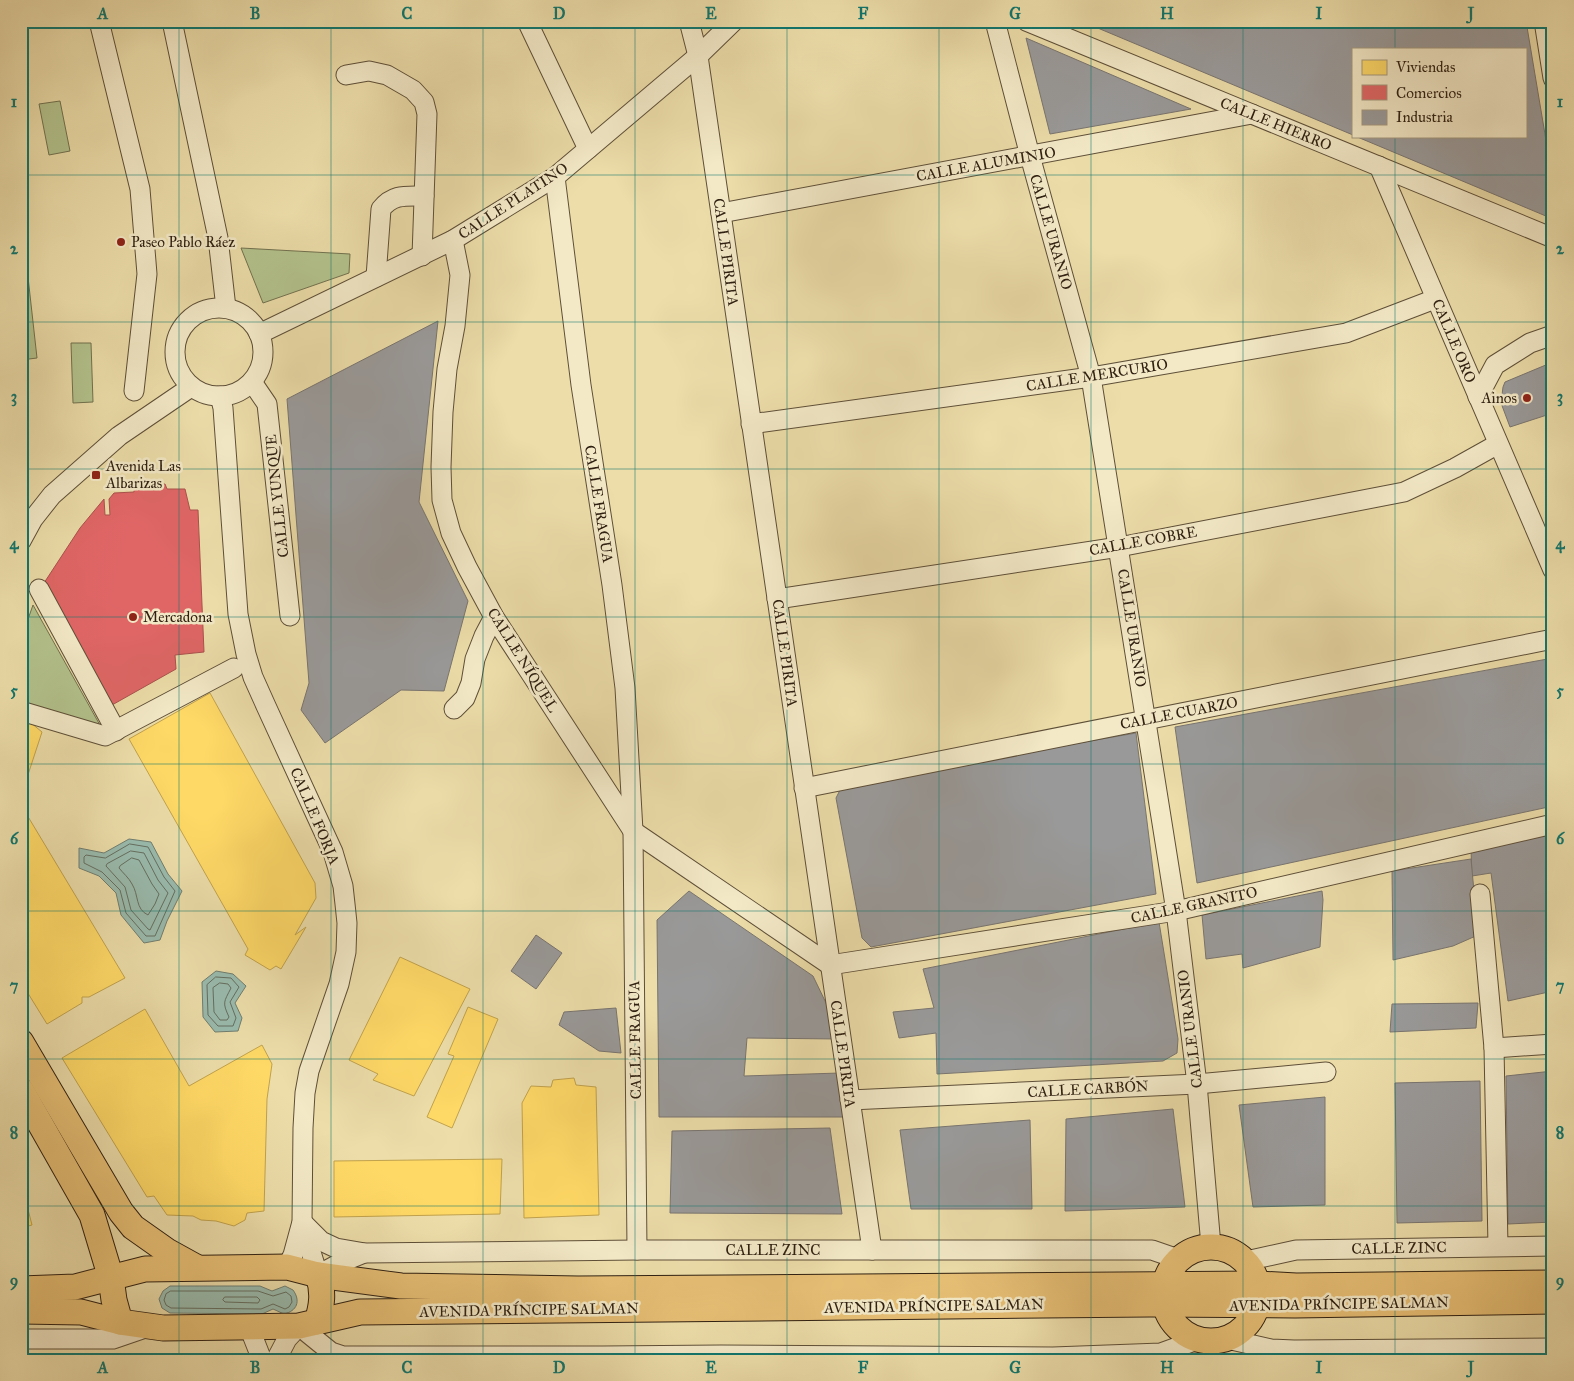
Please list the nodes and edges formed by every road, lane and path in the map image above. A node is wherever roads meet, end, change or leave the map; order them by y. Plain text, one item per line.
1 (99, 21) edge
2 (172, 21) edge
3 (527, 21) edge
4 (689, 21) edge
5 (734, 21) edge
6 (995, 21) edge
7 (1026, 21) edge
8 (1544, 21) edge
9 (698, 56) junction
10 (346, 75) dead end
11 (1553, 78) edge
12 (1252, 114) junction
13 (588, 150) junction
14 (1030, 156) junction
15 (1378, 166) junction
16 (555, 177) junction
17 (424, 196) junction
18 (720, 213) junction
19 (1553, 238) edge
20 (453, 240) junction
21 (422, 256) junction
22 (376, 277) junction
23 (1436, 299) junction
24 (226, 308) junction
25 (259, 334) junction
26 (1553, 335) edge
27 (1091, 377) junction
28 (252, 382) junction
29 (190, 386) junction
30 (134, 391) dead end
31 (220, 396) junction
32 (1478, 397) junction
33 (751, 424) junction
34 (1498, 444) junction
35 (21, 541) edge
36 (1119, 546) junction
37 (1553, 570) edge
38 (39, 589) dead end
39 (777, 599) junction
40 (290, 616) dead end
41 (494, 617) junction
42 (1553, 638) edge
43 (234, 668) dead end
44 (454, 709) dead end
45 (21, 711) edge
46 (1147, 719) junction
47 (116, 730) junction
48 (804, 788) junction
49 (1553, 824) edge
50 (633, 831) junction
51 (1480, 894) dead end
52 (1176, 911) junction
53 (830, 965) junction
54 (21, 1042) edge
55 (1553, 1044) edge
56 (1494, 1048) junction
57 (1326, 1072) dead end
58 (1197, 1084) junction
59 (21, 1090) edge
60 (850, 1100) junction
61 (302, 1222) junction
62 (1211, 1246) junction
63 (1498, 1246) junction
64 (1553, 1246) edge
65 (637, 1250) junction
66 (872, 1250) junction
67 (365, 1253) junction
68 (1178, 1259) junction
69 (1246, 1261) junction
70 (287, 1267) junction
71 (199, 1268) junction
72 (318, 1275) junction
73 (111, 1278) junction
74 (1553, 1283) edge
75 (21, 1288) edge
76 (1258, 1294) junction
77 (1164, 1295) junction
78 (1553, 1301) edge
79 (21, 1311) edge
80 (120, 1322) junction
81 (308, 1324) junction
82 (148, 1327) junction
83 (250, 1327) junction
84 (21, 1339) edge
85 (1227, 1339) junction
86 (1197, 1340) junction
87 (1553, 1348) edge
88 (1271, 1354) edge
89 (1381, 1354) edge
90 (1460, 1354) edge
91 (331, 1356) edge
92 (1161, 1356) edge
93 (721, 1357) edge
94 (858, 1357) edge
95 (603, 1358) edge
96 (956, 1358) edge
97 (1053, 1358) edge
98 (262, 1360) edge
99 (276, 1360) edge

1 - 30 street
2 - 24 street
3 - 13 street
4 - 9 street, CALLE PIRITA
5 - 9 street, CALLE PLATINO
6 - 14 street, CALLE URANIO
7 - 12 street, CALLE HIERRO
8 - 11 street
9 - 13 street, CALLE PLATINO
9 - 18 street, CALLE PIRITA
10 - 17 street
12 - 14 street, CALLE ALUMINIO
12 - 15 street, CALLE HIERRO
13 - 16 street, CALLE PLATINO
14 - 18 street, CALLE ALUMINIO
14 - 27 street, CALLE URANIO
15 - 19 street, CALLE HIERRO
15 - 23 street, CALLE ORO
16 - 20 street, CALLE PLATINO
16 - 50 street, CALLE FRAGUA
17 - 21 street
17 - 22 street
18 - 33 street, CALLE PIRITA
20 - 21 street, CALLE PLATINO
20 - 41 street, CALLE NÍQUEL
21 - 22 street, CALLE PLATINO
22 - 25 street, CALLE PLATINO
23 - 27 street, CALLE MERCURIO
23 - 32 street, CALLE ORO
24 - 25 street
24 - 29 street
25 - 28 street
26 - 32 street
27 - 33 street, CALLE MERCURIO
27 - 36 street, CALLE URANIO
28 - 31 street
28 - 40 street, CALLE YUNQUE
29 - 31 street
29 - 35 street
31 - 61 street, CALLE FORJA
32 - 34 street, CALLE ORO
33 - 39 street, CALLE PIRITA
34 - 36 street, CALLE COBRE
34 - 37 street, CALLE ORO
36 - 39 street, CALLE COBRE
36 - 46 street, CALLE URANIO
38 - 47 street
39 - 48 street, CALLE PIRITA
41 - 44 street
41 - 50 street, CALLE NÍQUEL
42 - 46 street, CALLE CUARZO
43 - 47 street
45 - 47 street
46 - 48 street, CALLE CUARZO
46 - 52 street, CALLE URANIO
48 - 53 street, CALLE PIRITA
49 - 52 street, CALLE GRANITO
50 - 53 street, CALLE NÍQUEL
50 - 65 street, CALLE FRAGUA
51 - 56 street
52 - 53 street, CALLE GRANITO
52 - 58 street, CALLE URANIO
53 - 60 street, CALLE PIRITA
54 - 71 main road
55 - 56 street
56 - 63 street
57 - 58 street, CALLE CARBÓN
58 - 60 street, CALLE CARBÓN
58 - 62 street, CALLE URANIO
59 - 73 main road
60 - 66 street, CALLE PIRITA
61 - 67 street, CALLE ZINC
61 - 70 street, CALLE FORJA
61 - 72 street
62 - 68 main road
62 - 69 main road
63 - 64 street, CALLE ZINC
63 - 69 street, CALLE ZINC
65 - 66 street, CALLE ZINC
65 - 67 street, CALLE ZINC
66 - 68 street, CALLE ZINC
67 - 72 street, CALLE ZINC
68 - 77 main road
69 - 76 main road
70 - 71 main road, AVENIDA PRÍNCIPE SALMAN
70 - 72 main road, AVENIDA PRÍNCIPE SALMAN
71 - 73 main road, AVENIDA PRÍNCIPE SALMAN
72 - 77 main road, AVENIDA PRÍNCIPE SALMAN
72 - 81 main road
73 - 75 main road, AVENIDA PRÍNCIPE SALMAN
73 - 80 main road
74 - 76 main road, AVENIDA PRÍNCIPE SALMAN
76 - 77 main road, AVENIDA PRÍNCIPE SALMAN
76 - 78 main road, AVENIDA PRÍNCIPE SALMAN
76 - 85 main road
77 - 81 main road, AVENIDA PRÍNCIPE SALMAN
77 - 86 main road
79 - 80 main road, AVENIDA PRÍNCIPE SALMAN
80 - 82 main road, AVENIDA PRÍNCIPE SALMAN
81 - 83 main road, AVENIDA PRÍNCIPE SALMAN
81 - 91 street
81 - 99 street
82 - 83 main road, AVENIDA PRÍNCIPE SALMAN
82 - 84 street
83 - 98 street
85 - 86 main road
85 - 88 street
86 - 92 street
87 - 90 street
88 - 89 street
89 - 90 street
91 - 95 street
92 - 97 street
93 - 94 street
93 - 95 street
94 - 96 street
96 - 97 street

